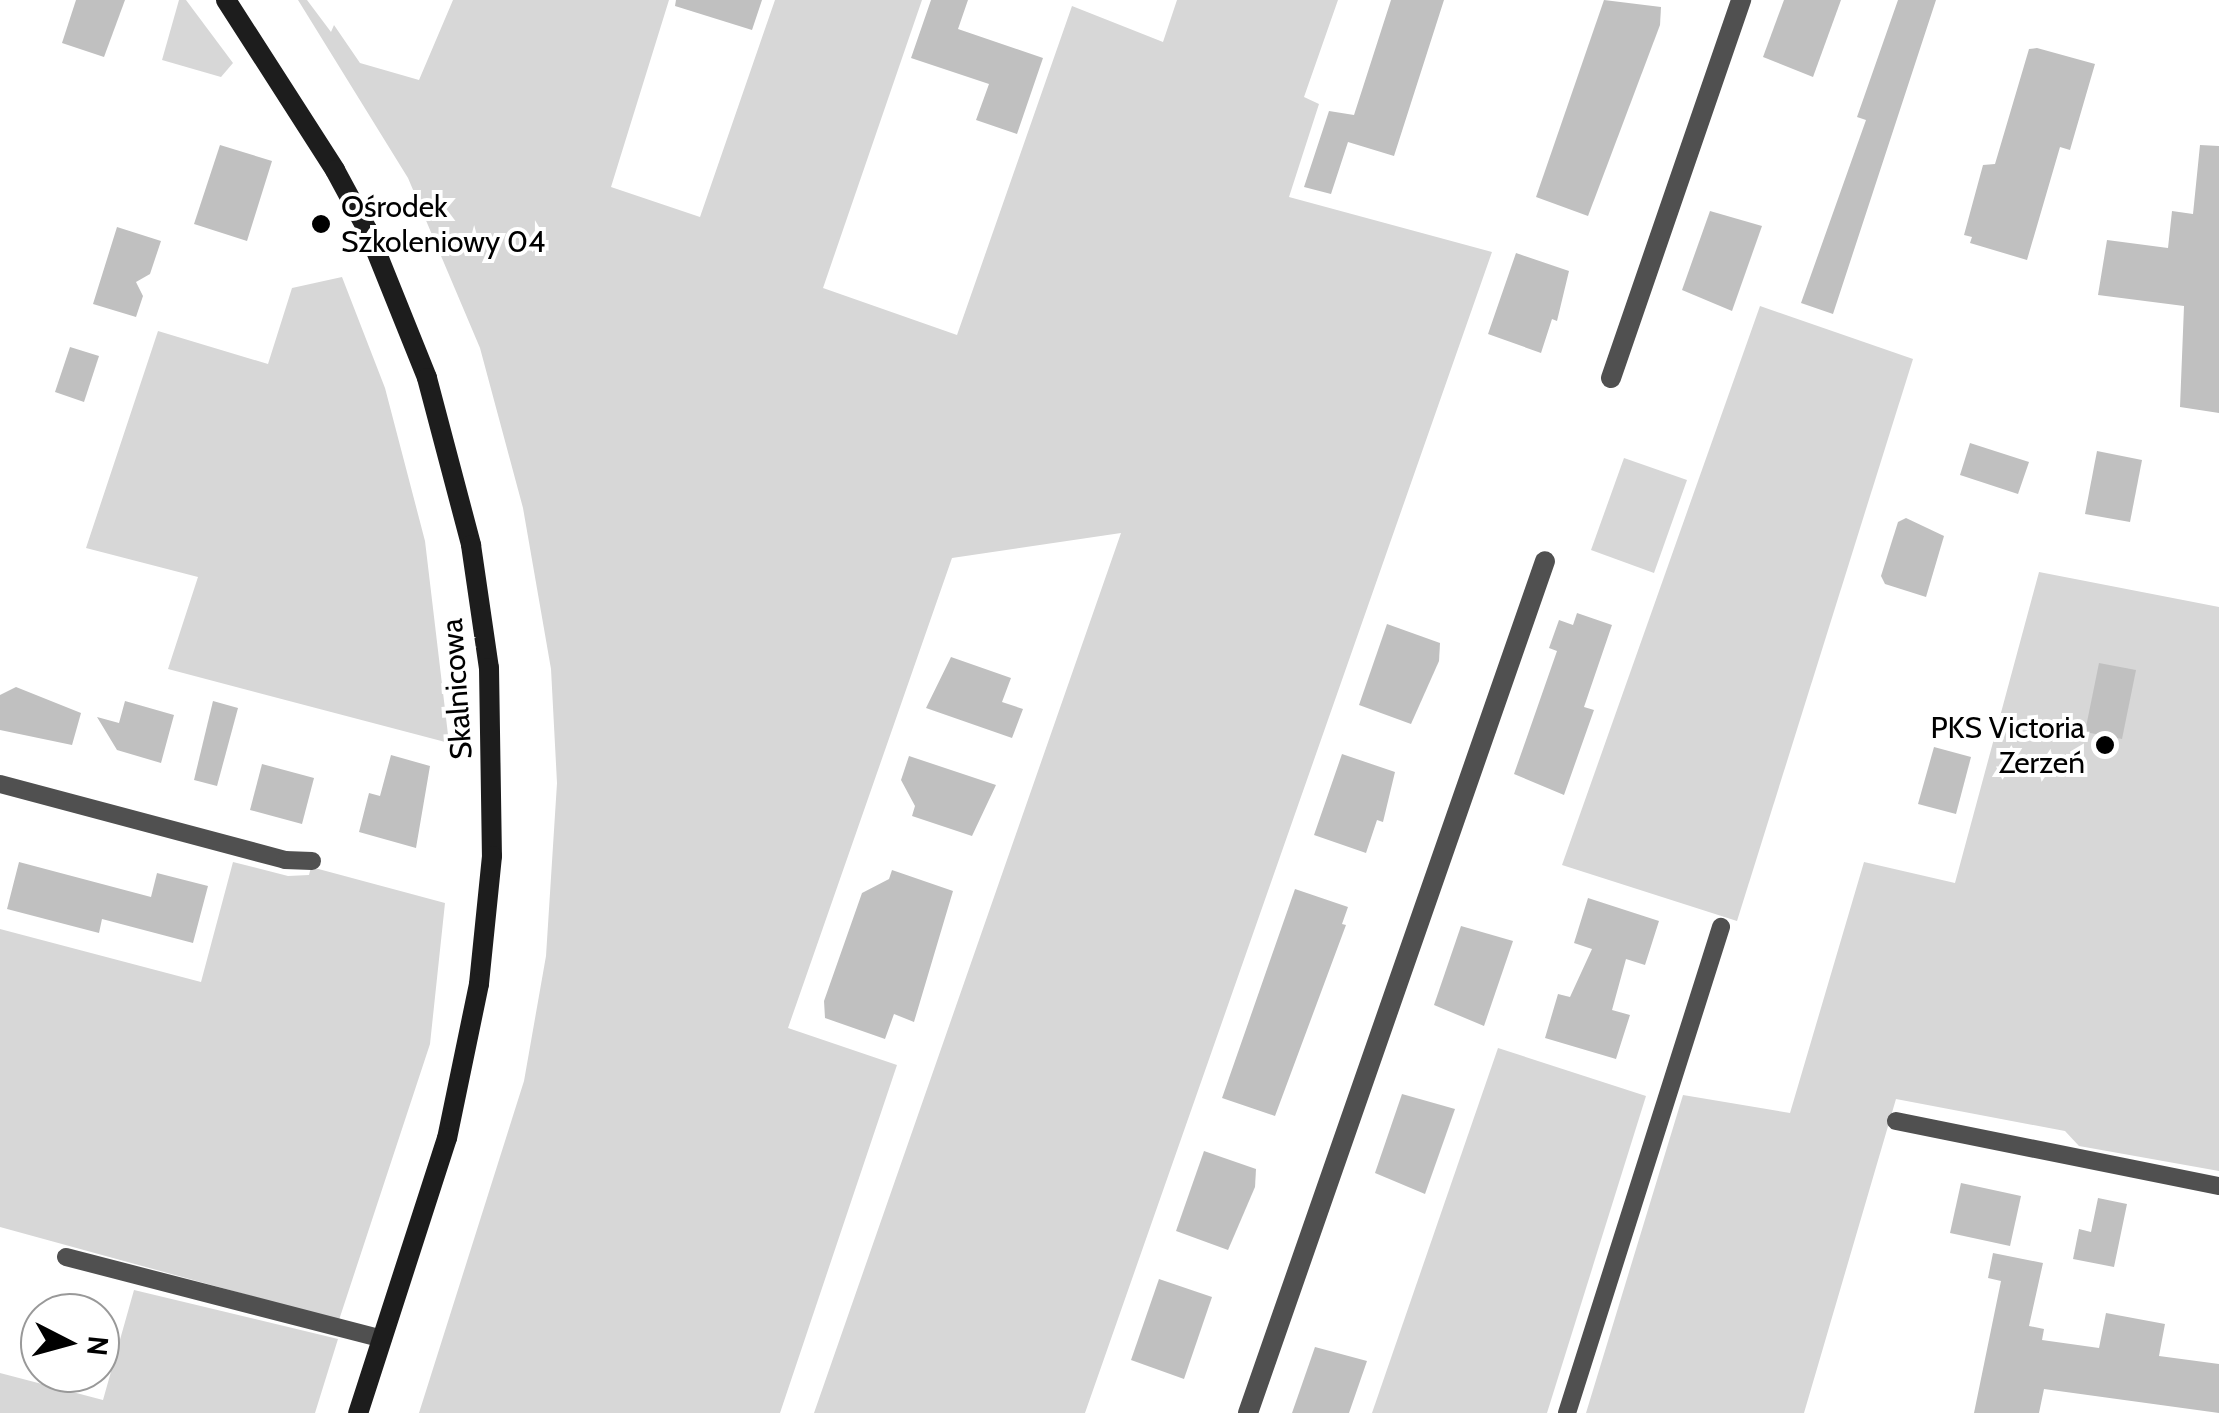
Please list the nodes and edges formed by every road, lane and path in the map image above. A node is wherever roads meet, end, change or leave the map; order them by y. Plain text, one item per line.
1 (226, 0) edge
2 (1741, 0) edge
3 (1610, 378) dead end
4 (1545, 561) dead end
5 (0, 784) edge
6 (312, 860) dead end
7 (1721, 928) dead end
8 (1896, 1121) dead end
9 (2219, 1186) edge
10 (66, 1257) dead end
11 (383, 1339) junction
12 (358, 1413) edge
13 (1248, 1413) edge
14 (1566, 1413) edge

1 - 11 street, Skalnicowa
2 - 3 street
4 - 13 street
5 - 6 lane
7 - 14 lane
8 - 9 lane
10 - 11 lane
11 - 12 street, Skalnicowa

